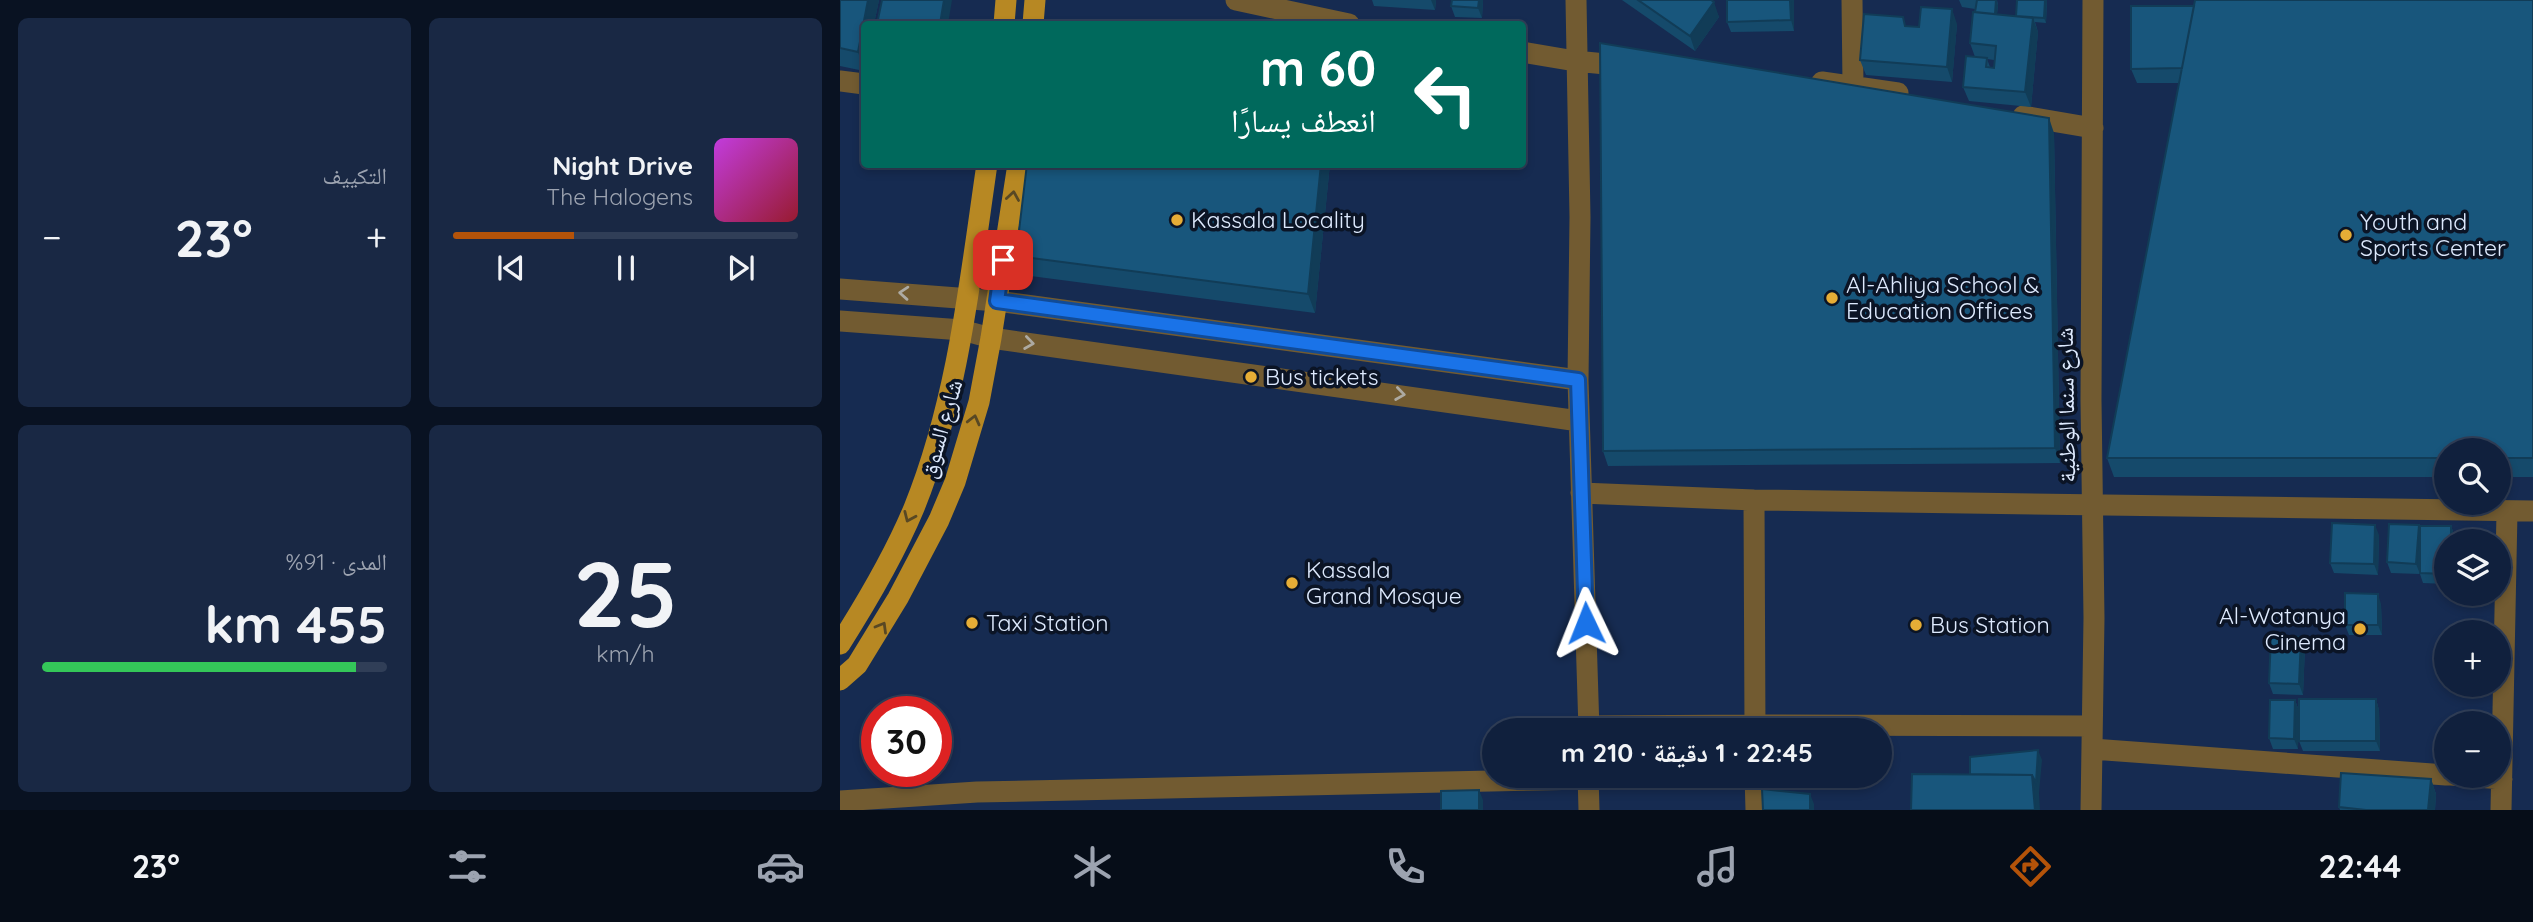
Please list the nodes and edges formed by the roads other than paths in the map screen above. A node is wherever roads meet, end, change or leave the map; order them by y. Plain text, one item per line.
1 (1006, 0) edge
2 (1035, 0) edge
3 (1236, 0) edge
4 (1331, 0) edge
5 (1576, 0) edge
6 (1853, 0) edge
7 (2093, 0) edge
8 (1004, 21) edge
9 (1033, 21) edge
10 (1331, 21) edge
11 (1339, 21) edge
12 (1526, 53) edge
13 (1576, 61) junction
14 (1645, 67) edge
15 (1798, 80) edge
16 (840, 81) edge
17 (861, 84) edge
18 (1853, 85) junction
19 (1920, 97) edge
20 (2000, 111) edge
21 (2093, 128) junction
22 (987, 168) edge
23 (1017, 168) edge
24 (840, 289) edge
25 (967, 298) junction
26 (997, 301) junction
27 (1082, 312) junction
28 (840, 321) edge
29 (1175, 325) junction
30 (962, 330) junction
31 (1265, 337) junction
32 (991, 338) junction
33 (1075, 349) junction
34 (1354, 350) junction
35 (1166, 362) junction
36 (1258, 374) junction
37 (1578, 380) junction
38 (1347, 387) junction
39 (1579, 421) junction
40 (1581, 493) junction
41 (1754, 500) junction
42 (2093, 504) junction
43 (2434, 511) edge
44 (2533, 511) edge
45 (2511, 512) edge
46 (2507, 515) edge
47 (840, 644) edge
48 (840, 680) edge
49 (2503, 711) edge
50 (1589, 718) edge
51 (1755, 718) edge
52 (2092, 726) junction
53 (1892, 727) edge
54 (2092, 749) junction
55 (2434, 774) edge
56 (1482, 780) edge
57 (1588, 788) edge
58 (1755, 788) edge
59 (2502, 788) edge
60 (840, 801) edge
61 (1588, 810) edge
62 (1756, 810) edge
63 (2091, 810) edge
64 (2501, 810) edge

1 - 8 main road
2 - 9 main road
3 - 10 street
4 - 11 street
5 - 13 street
6 - 18 street
7 - 21 street, شارع سنما الوطنية
12 - 13 street
13 - 14 street
13 - 37 street
15 - 18 street
16 - 17 street
18 - 19 street
20 - 21 street
21 - 42 street, شارع سنما الوطنية
22 - 25 main road, شارع السوق
26 -> 23 main road, شارع السوق
25 -> 24 street
25 - 26 street
25 - 30 main road, شارع السوق
26 - 27 street
26 - 32 main road, شارع السوق
27 - 29 street
27 - 33 street
28 - 30 street
29 - 31 street
29 - 35 street
30 - 32 street
30 -> 47 main road, شارع السوق
31 - 34 street
31 - 36 street
32 -> 33 street
48 -> 32 main road, شارع السوق
33 - 35 street
34 - 37 street
34 - 38 street
35 - 36 street
36 - 38 street
37 - 39 street
38 -> 39 street
39 - 40 street
40 - 41 street
40 - 50 street
41 - 42 street
41 - 51 street
42 - 43 street
42 - 52 street, شارع سنما الوطنية
44 - 45 street
46 - 49 street
52 - 53 street
52 - 54 street, شارع سنما الوطنية
54 - 55 street
54 - 63 street, شارع سنما الوطنية
56 - 60 street
57 - 61 street
58 - 62 street
59 - 64 street

